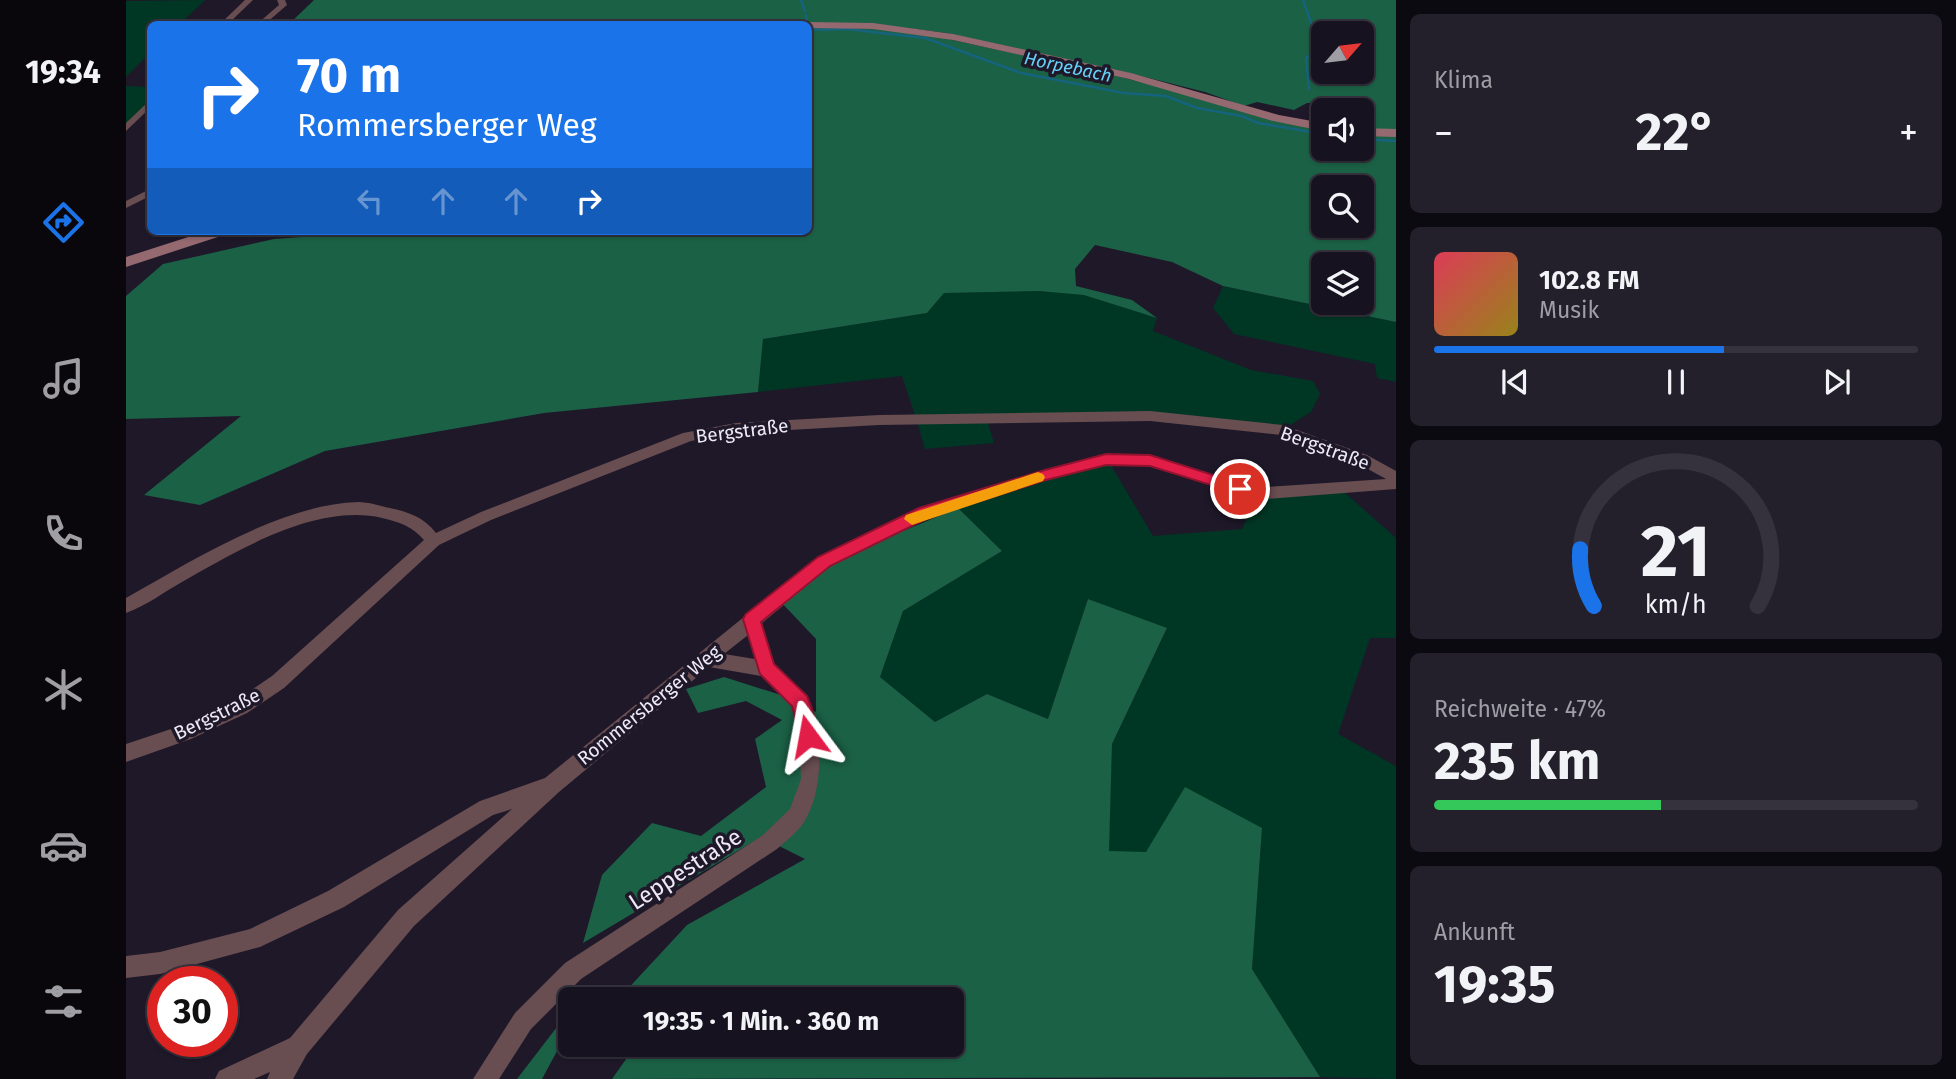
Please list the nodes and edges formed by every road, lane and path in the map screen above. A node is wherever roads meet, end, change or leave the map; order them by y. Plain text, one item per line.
1 (249, 0) edge
2 (281, 0) edge
3 (227, 21) edge
4 (264, 21) edge
5 (812, 25) edge
6 (147, 106) edge
7 (1311, 125) edge
8 (126, 128) edge
9 (1374, 132) edge
10 (1396, 133) edge
11 (147, 194) edge
12 (126, 205) edge
13 (210, 235) edge
14 (126, 262) edge
15 (1396, 478) edge
16 (1396, 484) edge
17 (433, 541) junction
18 (126, 606) edge
19 (752, 619) junction
20 (706, 659) junction
21 (766, 669) junction
22 (126, 753) edge
23 (552, 785) junction
24 (126, 967) edge
25 (299, 1046) junction
26 (227, 1079) edge
27 (279, 1079) edge
28 (485, 1079) edge

1 - 3 street
2 - 4 street
5 - 7 street
6 - 8 street
9 - 10 street
11 - 12 street
13 - 14 street
15 - 17 street, Bergstraße
16 - 19 street, Rommersberger Weg
17 - 18 street
17 - 22 street, Bergstraße
19 - 20 street, Rommersberger Weg
19 - 21 street
20 - 21 street
20 - 23 street, Rommersberger Weg
21 - 28 street, Leppestraße
23 - 24 street
23 - 25 street, Rommersberger Weg
25 - 26 street
25 - 27 street, Rommersberger Weg

